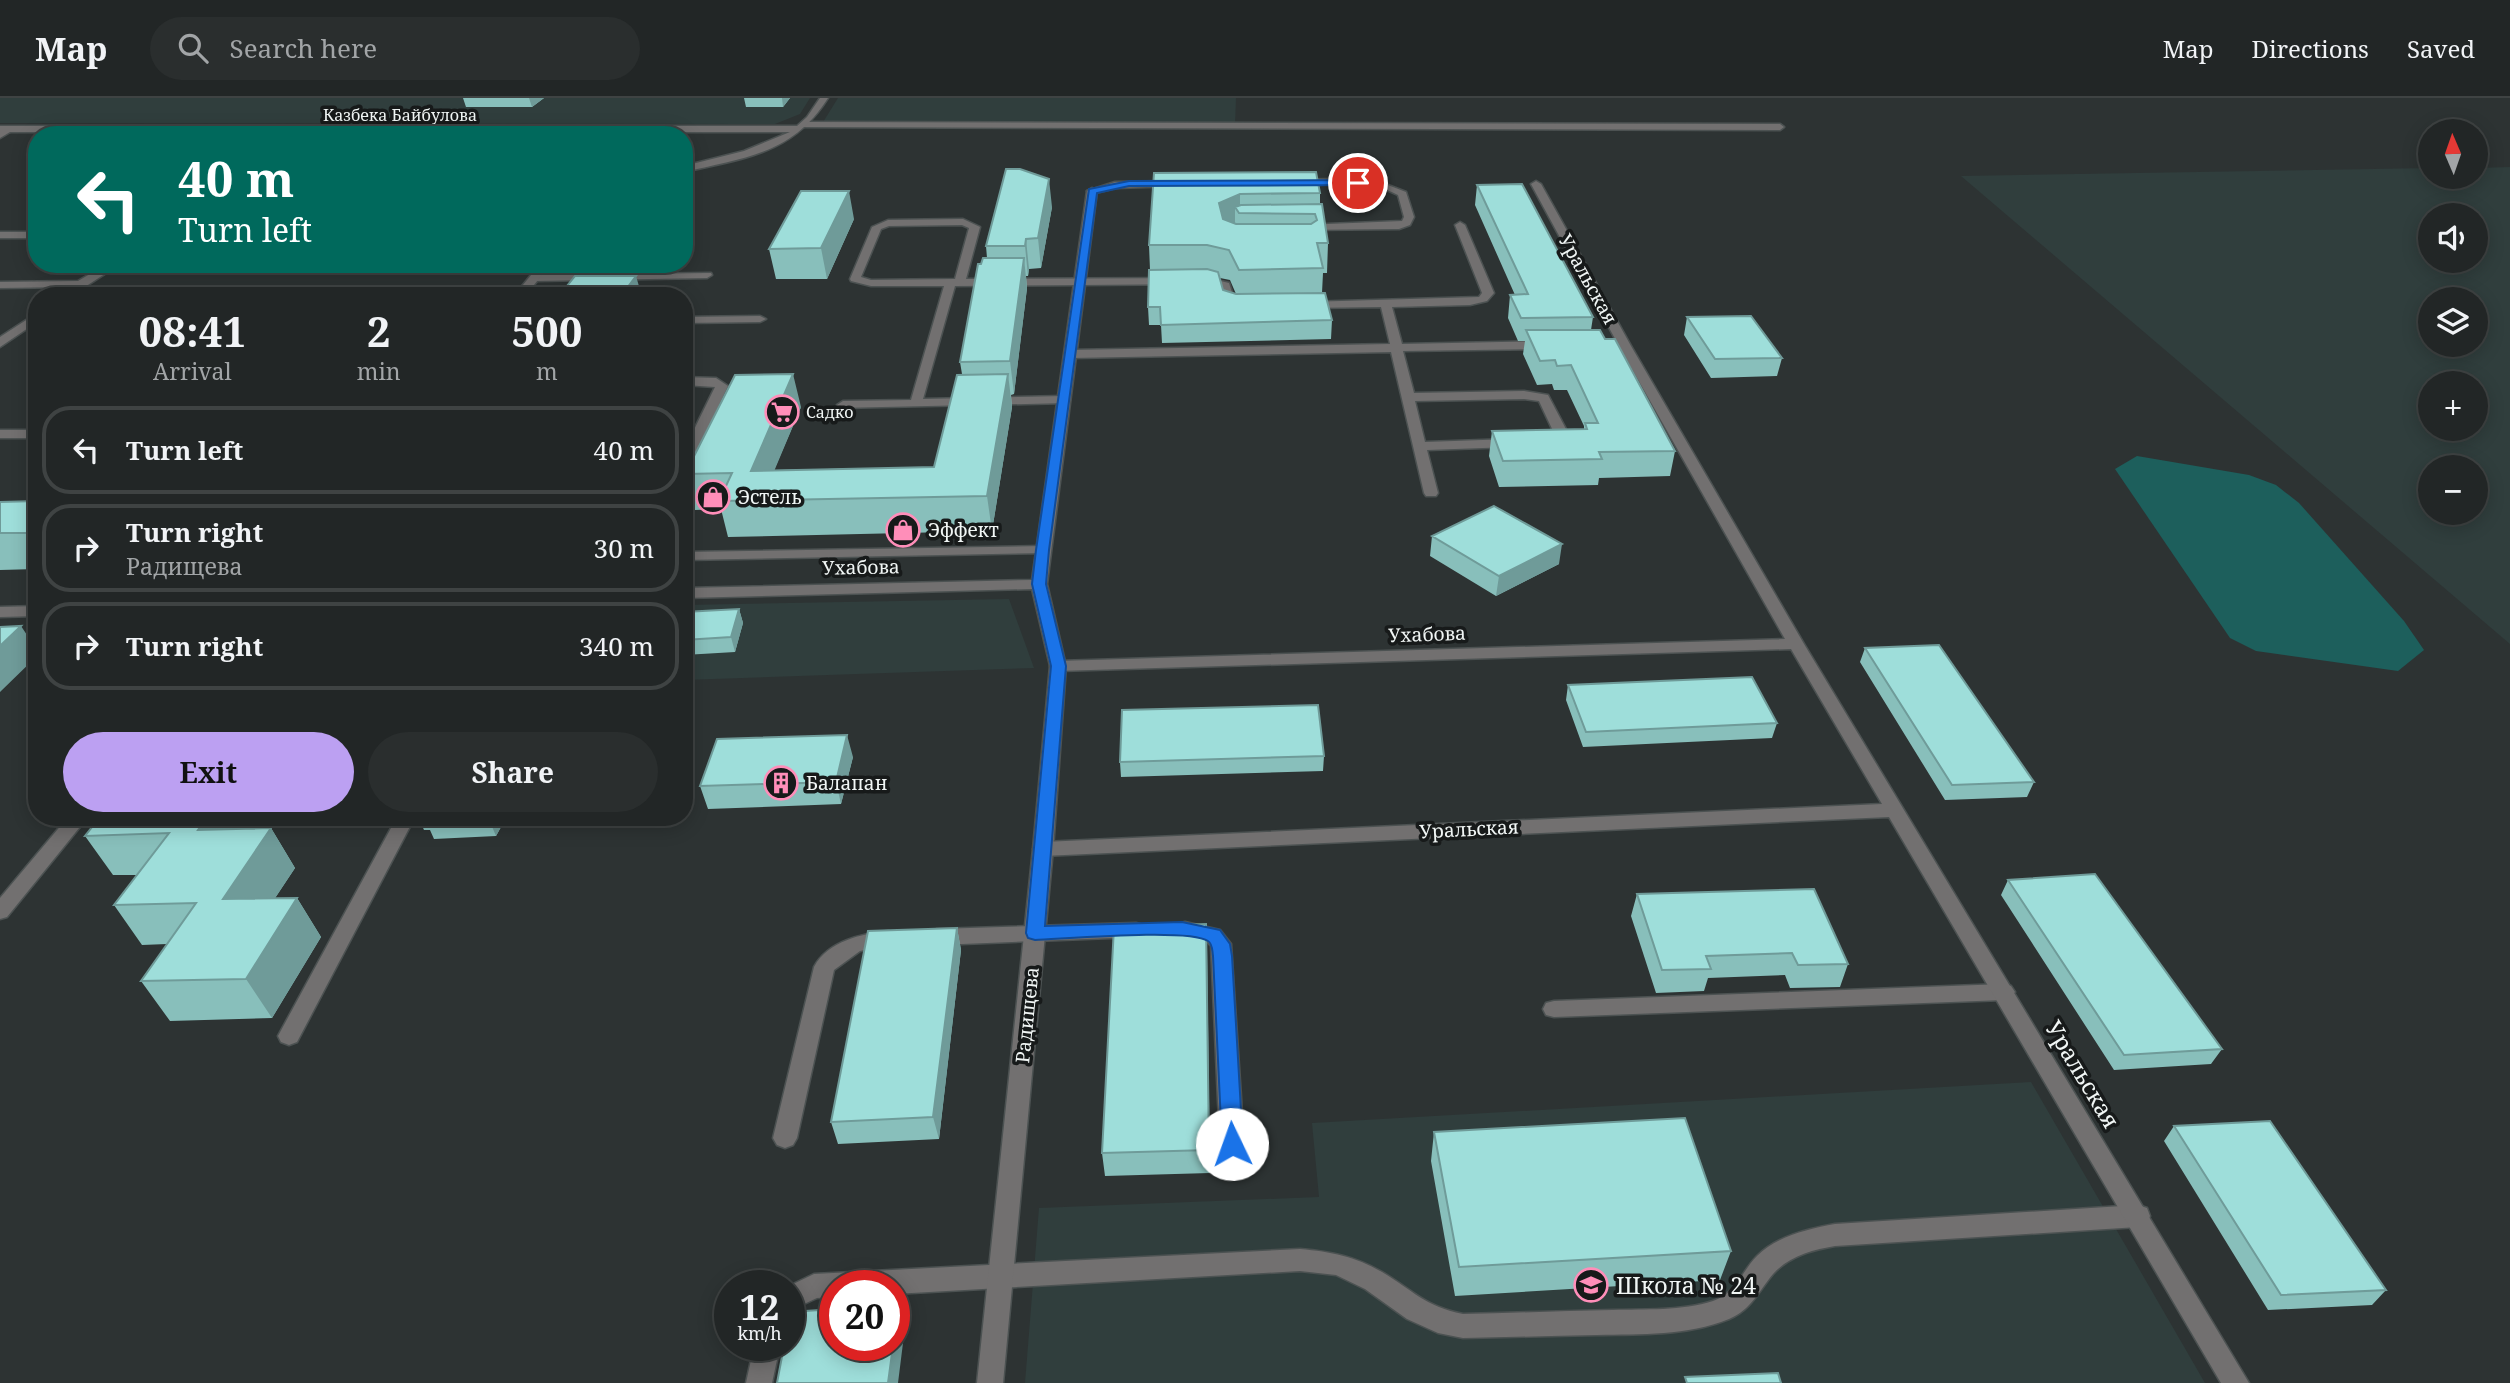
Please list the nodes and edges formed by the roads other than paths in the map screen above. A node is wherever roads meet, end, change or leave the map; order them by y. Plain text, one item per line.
1 (824, 98) edge
2 (693, 127) edge
3 (802, 127) junction
4 (1780, 127) dead end
5 (0, 129) edge
6 (11, 129) junction
7 (28, 129) edge
8 (0, 135) edge
9 (693, 167) edge
10 (1276, 183) edge
11 (1180, 184) edge
12 (1536, 184) dead end
13 (1460, 225) dead end
14 (1293, 228) edge
15 (0, 235) edge
16 (28, 235) edge
17 (99, 273) edge
18 (538, 273) edge
19 (707, 275) dead end
20 (534, 278) junction
21 (955, 282) junction
22 (1080, 282) junction
23 (80, 284) junction
24 (0, 285) edge
25 (76, 287) edge
26 (526, 287) edge
27 (1386, 304) junction
28 (1292, 305) edge
29 (1251, 306) edge
30 (760, 319) dead end
31 (693, 320) edge
32 (28, 323) edge
33 (0, 343) edge
34 (1610, 344) edge
35 (1557, 345) edge
36 (1625, 346) junction
37 (1399, 348) junction
38 (1071, 354) junction
39 (693, 381) edge
40 (1410, 397) junction
41 (1064, 400) junction
42 (916, 403) junction
43 (843, 405) dead end
44 (0, 434) edge
45 (28, 434) edge
46 (693, 446) edge
47 (1420, 446) junction
48 (1431, 493) dead end
49 (1043, 550) junction
50 (693, 556) edge
51 (1039, 584) junction
52 (693, 593) edge
53 (28, 611) edge
54 (0, 612) edge
55 (1796, 644) junction
56 (1058, 666) junction
57 (1895, 810) junction
58 (72, 826) edge
59 (401, 826) edge
60 (1044, 849) junction
61 (0, 912) edge
62 (1035, 933) junction
63 (2004, 992) junction
64 (1554, 1009) dead end
65 (289, 1036) dead end
66 (785, 1138) dead end
67 (1232, 1144) dead end
68 (2138, 1216) junction
69 (1000, 1278) junction
70 (805, 1291) edge
71 (764, 1361) edge
72 (2232, 1374) edge
73 (759, 1383) edge
74 (990, 1383) edge

1 - 3 street
2 - 3 street, Казбека Байбулова
3 - 4 street, Казбека Байбулова
3 - 9 street
5 - 6 street, Казбека Байбулова
6 - 7 street, Казбека Байбулова
6 - 8 street
10 - 14 street
11 - 22 street, Радищева
12 - 36 street, Уральская
13 - 27 street
15 - 16 street
17 - 23 street
18 - 20 street
19 - 20 street
20 - 26 street
21 - 21 street
21 - 22 street
21 - 42 street
22 - 29 street
22 - 38 street, Радищева
23 - 24 street
23 - 25 street
27 - 28 street
27 - 37 street
30 - 31 street
32 - 33 street
34 - 36 street
35 - 37 street
36 - 55 street, Уральская
37 - 38 street
37 - 40 street
38 - 41 street, Радищева
39 - 46 street
40 - 47 street
40 - 47 street
41 - 42 street
41 - 49 street, Радищева
42 - 43 street
44 - 45 street
47 - 48 street
49 - 50 street
49 - 51 street, Радищева
51 - 52 street, Ухабова
51 - 56 street, Радищева
53 - 54 street
55 - 56 street, Ухабова
55 - 57 street, Уральская
56 - 60 street, Радищева
57 - 60 street, Уральская
57 - 63 street, Уральская
58 - 61 street
59 - 65 street
60 - 62 street, Радищева
62 - 66 street
62 - 67 street
62 - 69 street, Радищева
63 - 64 street
63 - 68 street, Уральская
68 - 69 street
68 - 72 street, Уральская
69 - 70 street
69 - 74 street, Радищева
71 - 73 street

